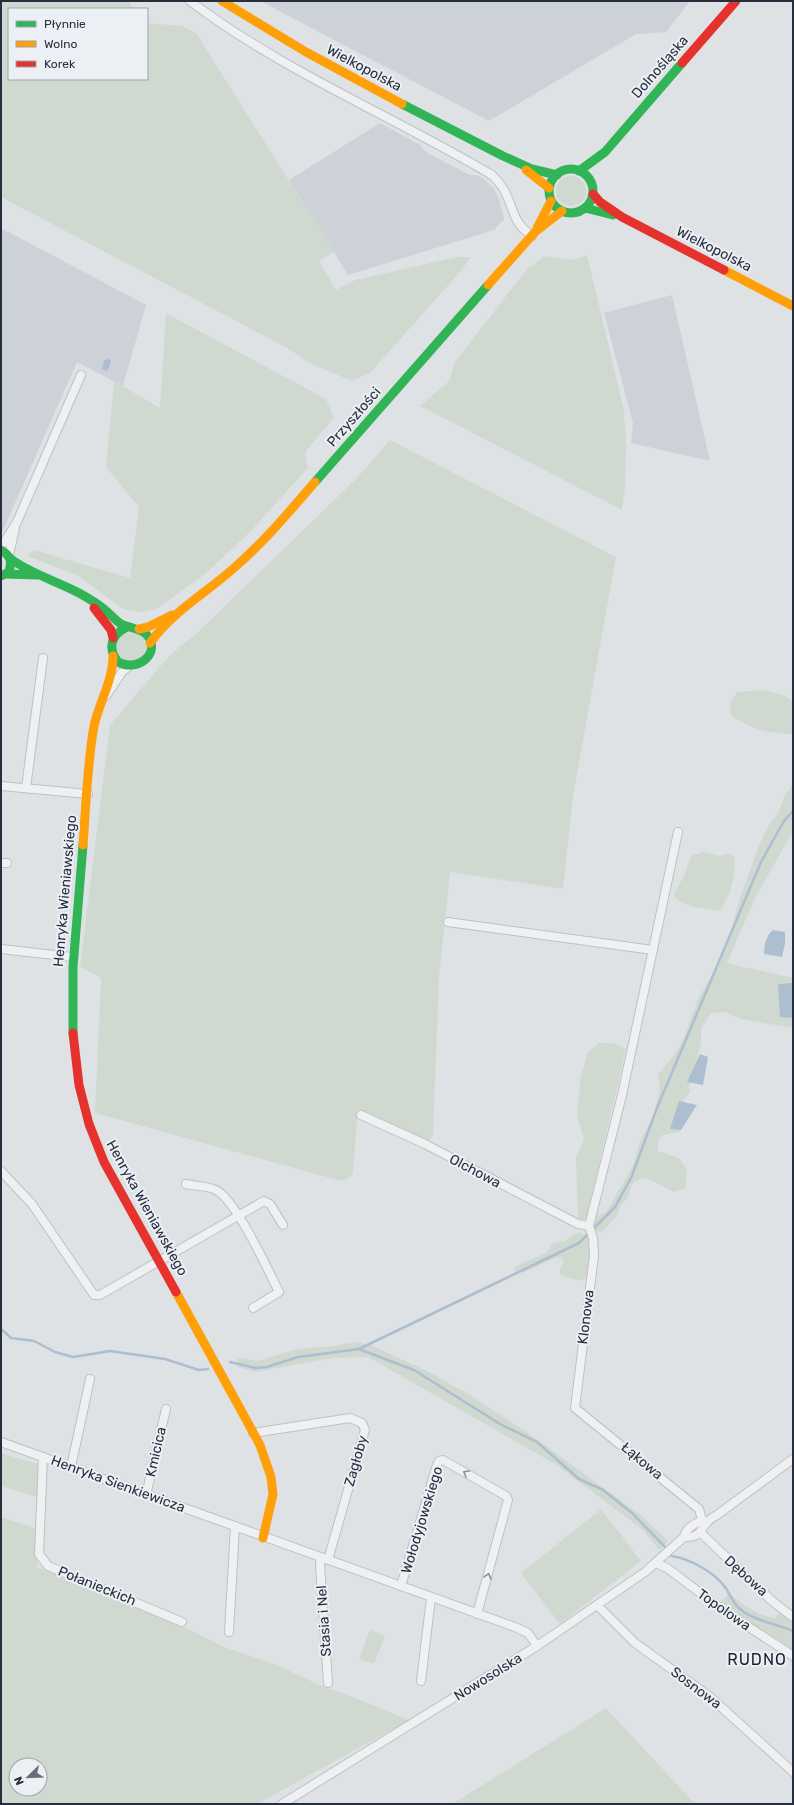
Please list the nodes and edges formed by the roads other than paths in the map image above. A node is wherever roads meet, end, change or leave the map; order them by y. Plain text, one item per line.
1 (190, 1) edge
2 (222, 1) edge
3 (736, 1) edge
4 (605, 152) junction
5 (498, 153) junction
6 (579, 171) junction
7 (557, 175) junction
8 (590, 180) junction
9 (549, 188) junction
10 (593, 194) junction
11 (551, 201) junction
12 (584, 208) junction
13 (562, 211) junction
14 (622, 217) junction
15 (534, 234) junction
16 (793, 306) edge
17 (81, 375) dead end
18 (17, 522) junction
19 (1, 547) edge
20 (7, 554) edge
21 (41, 575) junction
22 (2, 576) edge
23 (86, 599) junction
24 (183, 609) junction
25 (127, 627) junction
26 (139, 629) junction
27 (113, 638) junction
28 (150, 643) junction
29 (113, 656) junction
30 (43, 658) dead end
31 (128, 667) junction
32 (101, 704) junction
33 (1, 786) edge
34 (26, 788) junction
35 (88, 794) junction
36 (678, 832) dead end
37 (448, 922) dead end
38 (1, 949) edge
39 (653, 950) junction
40 (72, 957) junction
41 (361, 1115) dead end
42 (1, 1171) edge
43 (186, 1184) dead end
44 (238, 1216) junction
45 (283, 1225) dead end
46 (589, 1226) junction
47 (160, 1262) junction
48 (253, 1308) dead end
49 (90, 1379) dead end
50 (575, 1408) joint
51 (166, 1409) dead end
52 (253, 1433) junction
53 (1, 1442) edge
54 (43, 1457) junction
55 (793, 1459) edge
56 (71, 1467) junction
57 (146, 1495) junction
58 (704, 1521) junction
59 (235, 1526) junction
60 (701, 1533) junction
61 (684, 1537) junction
62 (263, 1538) junction
63 (324, 1559) junction
64 (656, 1562) junction
65 (401, 1586) junction
66 (432, 1598) junction
67 (597, 1605) junction
68 (477, 1614) junction
69 (793, 1617) edge
70 (182, 1622) dead end
71 (229, 1632) dead end
72 (537, 1646) junction
73 (793, 1656) edge
74 (420, 1681) dead end
75 (328, 1683) dead end
76 (793, 1772) edge
77 (282, 1804) edge

1 - 15 street
2 - 5 street, Wielkopolska
3 - 4 street, Dolnośląska
4 - 6 street, Dolnośląska
4 - 8 street, Dolnośląska
5 - 7 street, Wielkopolska
5 - 9 street, Wielkopolska
6 - 7 street
6 - 8 street
7 - 9 street
8 - 10 street
9 - 11 street
10 - 12 street
10 - 14 street, Wielkopolska
11 - 13 street
11 - 15 street, Przyszłości
12 - 13 street
12 - 14 street, Wielkopolska
13 - 15 street, Przyszłości
14 - 16 street, Wielkopolska
15 - 24 street, Przyszłości
17 - 18 street
18 - 19 street
18 - 20 street
20 - 21 street
20 - 22 street
21 - 22 street
21 - 23 street
23 - 25 street
23 - 27 street
24 - 26 street, Przyszłości
24 - 28 street, Przyszłości
25 - 26 street
25 - 27 street
26 - 28 street
27 - 29 street
28 - 31 street
29 - 31 street
29 - 32 street, Henryka Wieniawskiego
30 - 34 street
31 - 32 street, Henryka Wieniawskiego
32 - 35 street, Henryka Wieniawskiego
33 - 34 street
34 - 35 street
35 - 40 street, Henryka Wieniawskiego
36 - 39 street
37 - 39 street
38 - 40 street
39 - 46 street
40 - 47 street, Henryka Wieniawskiego
41 - 46 street, Olchowa
42 - 47 street
43 - 44 street
44 - 45 street
44 - 47 street
44 - 48 street
46 - 50 street, Klonowa
47 - 52 street, Henryka Wieniawskiego
49 - 56 street
50 - 58 street, Łąkowa
51 - 57 street, Kmicica
52 - 62 street, Henryka Wieniawskiego
52 - 63 street, Zagłoby
53 - 54 street, Henryka Sienkiewicza
54 - 56 street, Henryka Sienkiewicza
54 - 70 street, Połanieckich
55 - 58 street, Nowosolska
56 - 57 street, Henryka Sienkiewicza
57 - 59 street, Henryka Sienkiewicza
58 - 60 street, Nowosolska
58 - 61 street, Nowosolska
59 - 62 street, Henryka Sienkiewicza
59 - 71 street
60 - 61 street, Nowosolska
60 - 69 street, Dębowa
61 - 64 street, Nowosolska
62 - 63 street, Henryka Sienkiewicza
63 - 65 street, Henryka Sienkiewicza
63 - 75 street, Stasia i Nel
64 - 67 street, Nowosolska
64 - 73 street, Topolowa
65 - 66 street, Henryka Sienkiewicza
68 -> 65 street, Wołodyjowskiego
66 - 68 street, Henryka Sienkiewicza
66 - 74 street
67 - 72 street, Nowosolska
67 - 76 street, Sosnowa
68 - 72 street, Henryka Sienkiewicza
72 - 77 street, Nowosolska

